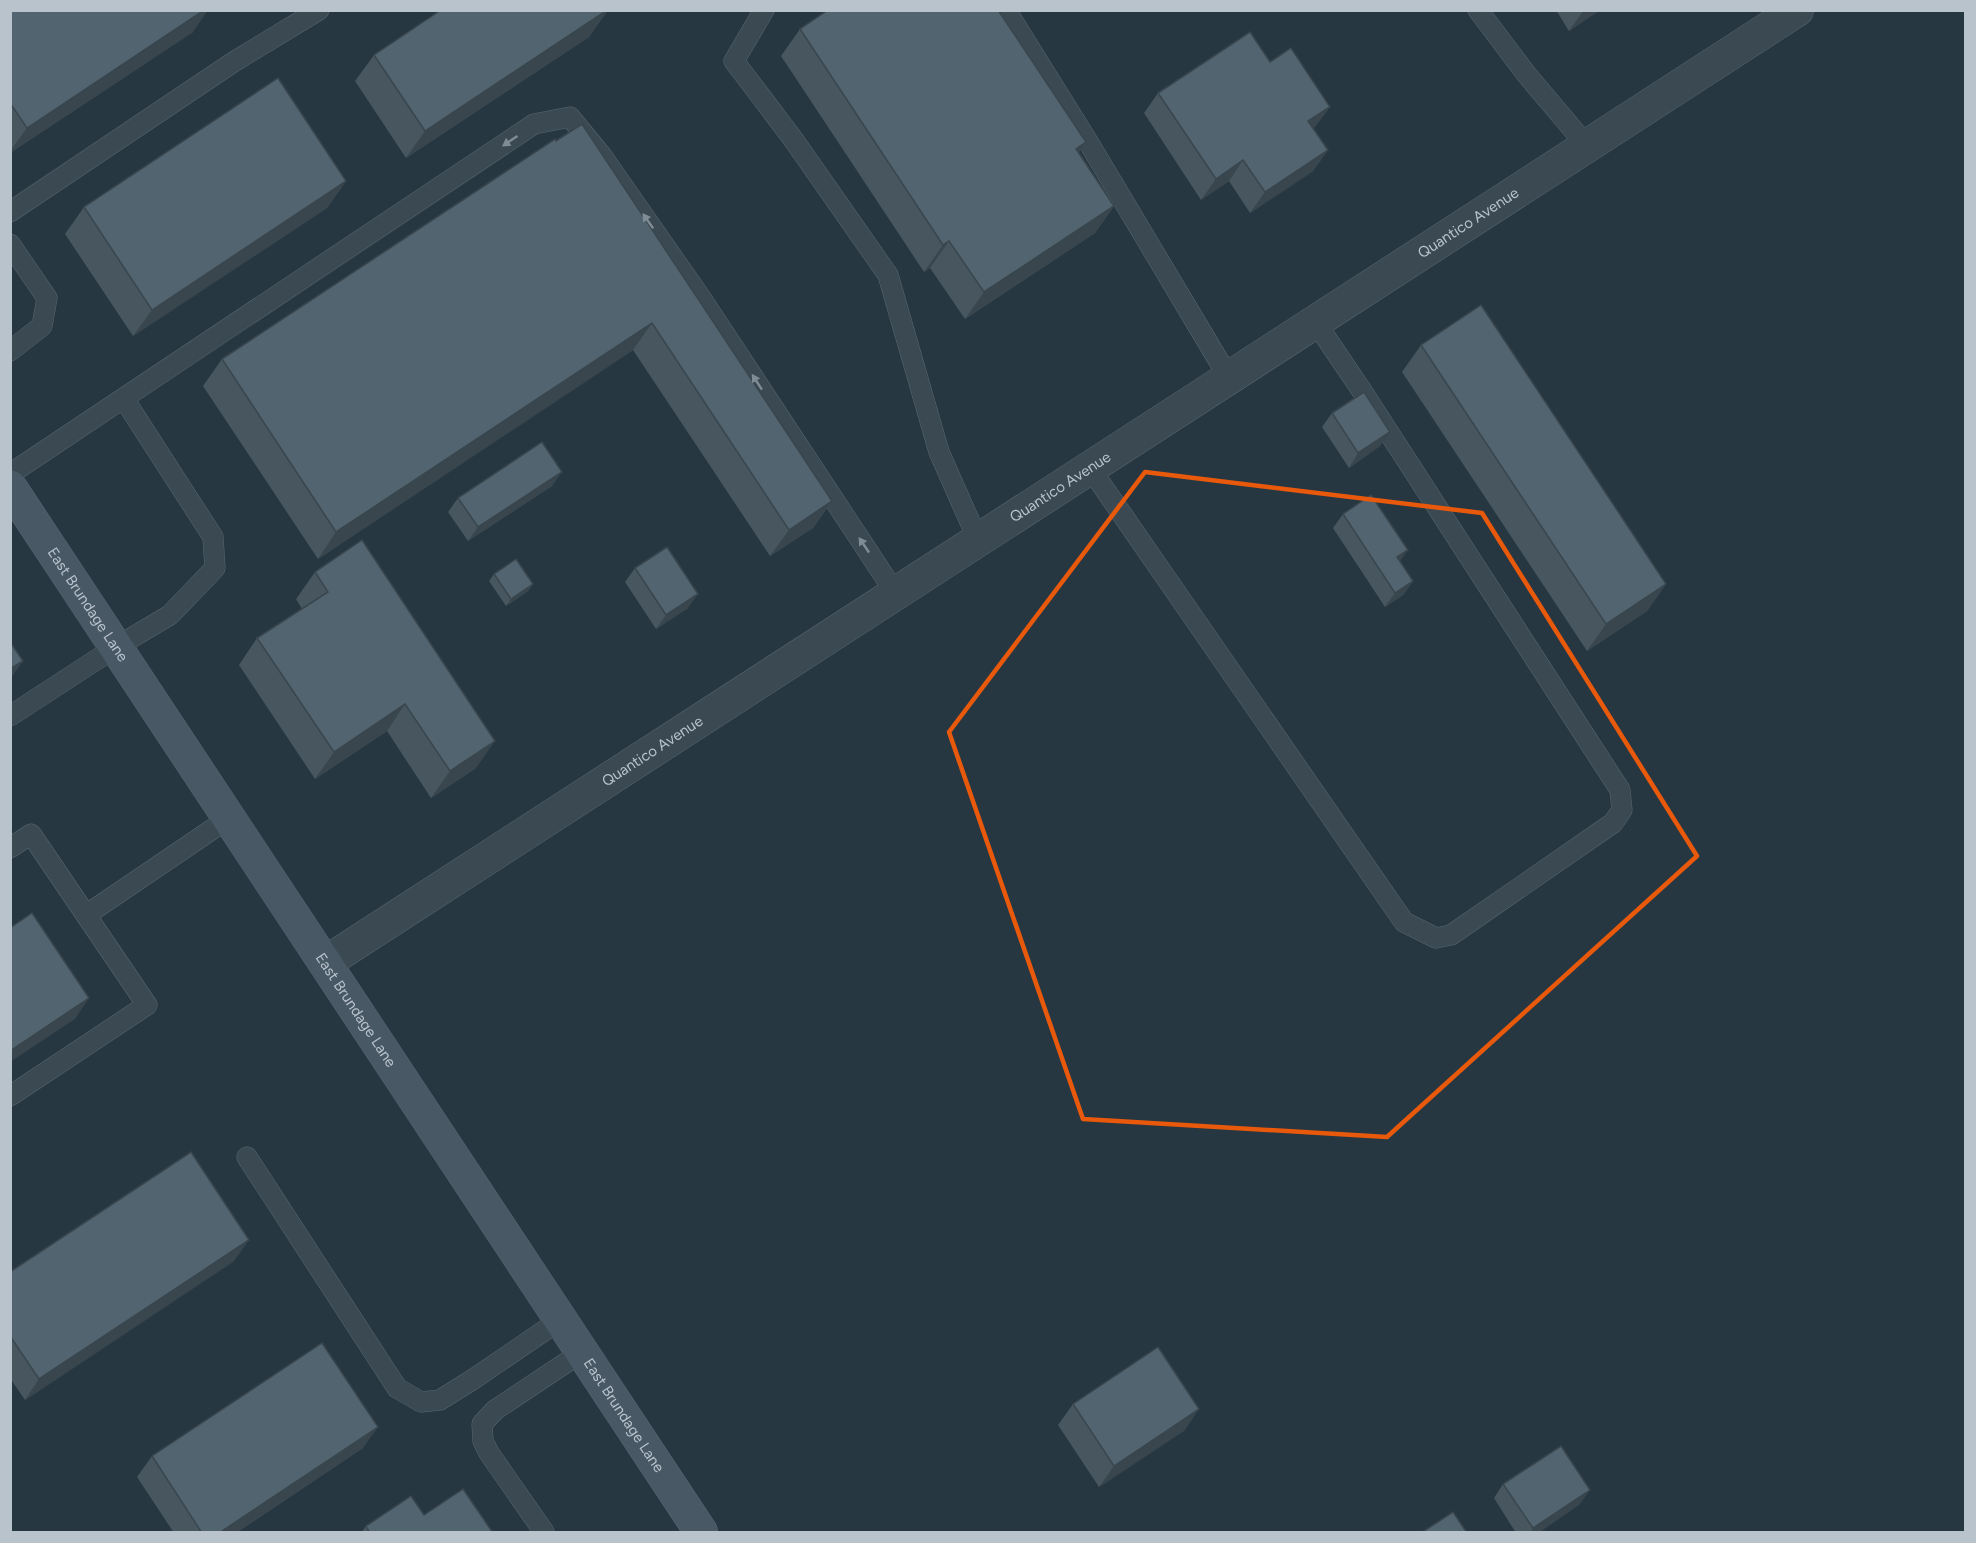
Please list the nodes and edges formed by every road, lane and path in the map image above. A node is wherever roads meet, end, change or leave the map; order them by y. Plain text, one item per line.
1 (319, 10) edge
2 (764, 10) edge
3 (1006, 10) edge
4 (1478, 10) edge
5 (1797, 10) edge
6 (1587, 147) junction
7 (10, 212) edge
8 (10, 244) edge
9 (1316, 323) junction
10 (10, 351) edge
11 (1229, 378) junction
12 (124, 399) junction
13 (1090, 468) junction
14 (10, 474) edge
15 (10, 487) edge
16 (978, 540) junction
17 (896, 594) junction
18 (117, 647) junction
19 (10, 716) edge
20 (230, 819) junction
21 (10, 848) edge
22 (86, 915) junction
23 (325, 963) junction
24 (10, 1096) edge
25 (247, 1156) dead end
26 (560, 1320) junction
27 (582, 1352) junction
28 (544, 1533) edge
29 (701, 1533) edge

1 - 7 lane
2 - 16 lane
3 - 11 lane
4 - 6 lane
5 - 6 street, Quantico Avenue
6 - 9 street, Quantico Avenue
8 - 10 lane
9 - 11 street, Quantico Avenue
9 - 13 lane
11 - 13 street, Quantico Avenue
12 - 14 lane
17 -> 12 lane
12 - 18 lane
13 - 16 street, Quantico Avenue
15 - 18 main road, East Brundage Lane
16 - 17 street, Quantico Avenue
17 - 23 street, Quantico Avenue
18 - 19 lane
18 - 20 main road, East Brundage Lane
20 - 22 lane
20 - 23 main road, East Brundage Lane
21 - 22 lane
22 - 24 lane
23 - 26 main road, East Brundage Lane
25 - 26 lane
26 - 27 main road, East Brundage Lane
27 - 28 lane
27 - 29 main road, East Brundage Lane

